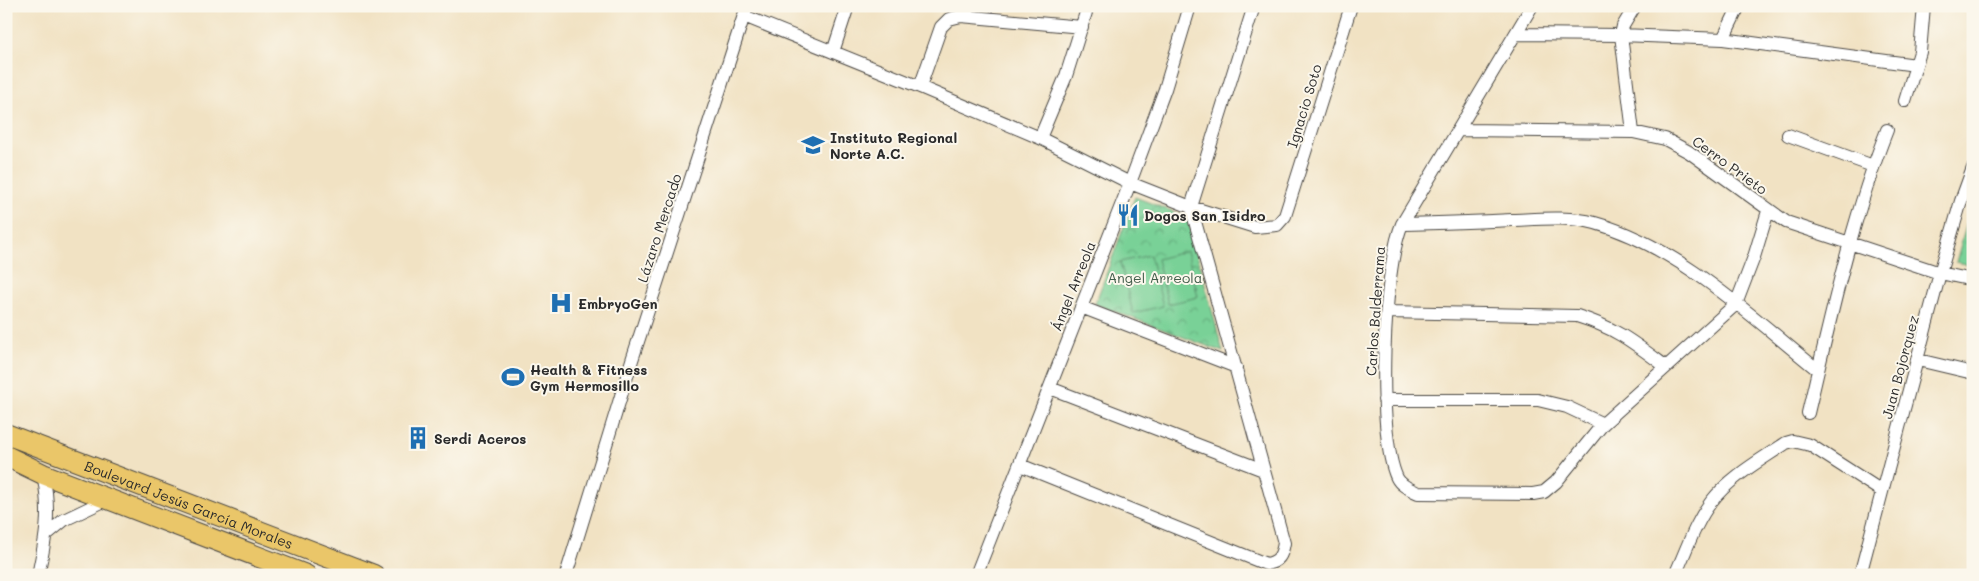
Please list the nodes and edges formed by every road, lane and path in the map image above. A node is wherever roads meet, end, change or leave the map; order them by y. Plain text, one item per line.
1 (848, 6) edge
2 (1088, 6) edge
3 (1190, 6) edge
4 (1254, 6) edge
5 (1351, 6) edge
6 (1532, 6) edge
7 (1636, 6) edge
8 (1738, 6) edge
9 (1924, 6) edge
10 (745, 11) edge
11 (1082, 26) junction
12 (1516, 34) junction
13 (1621, 35) junction
14 (1722, 39) junction
15 (833, 52) junction
16 (1916, 66) junction
17 (920, 87) junction
18 (1906, 101) dead end
19 (1459, 130) junction
20 (1888, 130) dead end
21 (1634, 132) junction
22 (1788, 136) dead end
23 (1040, 138) junction
24 (1873, 166) junction
25 (1973, 168) edge
26 (1130, 183) junction
27 (1191, 207) junction
28 (1768, 211) junction
29 (1402, 224) junction
30 (1848, 244) junction
31 (1940, 273) junction
32 (1973, 280) edge
33 (1736, 304) junction
34 (1081, 307) junction
35 (1388, 312) junction
36 (1918, 360) junction
37 (1665, 366) junction
38 (1236, 367) junction
39 (1818, 370) junction
40 (1973, 373) edge
41 (1050, 388) junction
42 (1384, 400) junction
43 (1808, 413) dead end
44 (1603, 424) junction
45 (6, 434) edge
46 (6, 456) edge
47 (1020, 465) junction
48 (1263, 470) junction
49 (43, 474) junction
50 (1880, 490) junction
51 (108, 499) junction
52 (47, 534) junction
53 (38, 575) edge
54 (306, 575) edge
55 (374, 575) edge
56 (566, 575) edge
57 (976, 575) edge
58 (1675, 575) edge
59 (1860, 575) edge

1 - 15 street
2 - 11 street
3 - 26 street, Ángel Arreola
4 - 27 street
5 - 27 street, Ignacio Soto
6 - 12 street, Carlos Balderrama
7 - 13 street
8 - 14 street
9 - 16 street
10 - 15 street
10 - 56 street, Lázaro Mercado
11 - 17 street
11 - 23 street
12 - 13 street
12 - 19 street, Carlos Balderrama
13 - 14 street
13 - 21 street
14 - 16 street
15 - 17 street
16 - 18 street
17 - 23 street
19 - 21 street, Cerro Prieto
19 - 29 street, Carlos Balderrama
20 - 24 street
21 - 28 street, Cerro Prieto
22 - 24 street
23 - 26 street
24 - 30 street
25 - 31 street, Juan Bojorquez
26 - 27 street
26 - 34 street, Ángel Arreola
27 - 38 street
28 - 30 street, Cerro Prieto
28 - 33 street
29 - 33 street
29 - 35 street, Carlos Balderrama
30 - 31 street, Cerro Prieto
30 - 39 street
31 - 32 street, Cerro Prieto
31 - 36 street, Juan Bojorquez
33 - 37 street
33 - 39 street
34 - 38 street
34 - 41 street, Ángel Arreola
35 - 37 street
35 - 42 street, Carlos Balderrama
36 - 40 street
36 - 50 street, Juan Bojorquez
37 - 44 street
38 - 48 street
39 - 43 street
41 - 47 street, Ángel Arreola
41 - 48 street
42 - 44 street
42 - 44 street, Carlos Balderrama
45 - 55 main road, Boulevard Jesús García Morales
46 - 49 main road, Boulevard Jesús García Morales
47 - 48 street
47 - 57 street, Ángel Arreola
49 - 51 main road, Boulevard Jesús García Morales
49 - 52 street
50 - 58 street
50 - 59 street, Juan Bojorquez
51 - 52 street
51 - 54 main road, Boulevard Jesús García Morales
52 - 53 street

